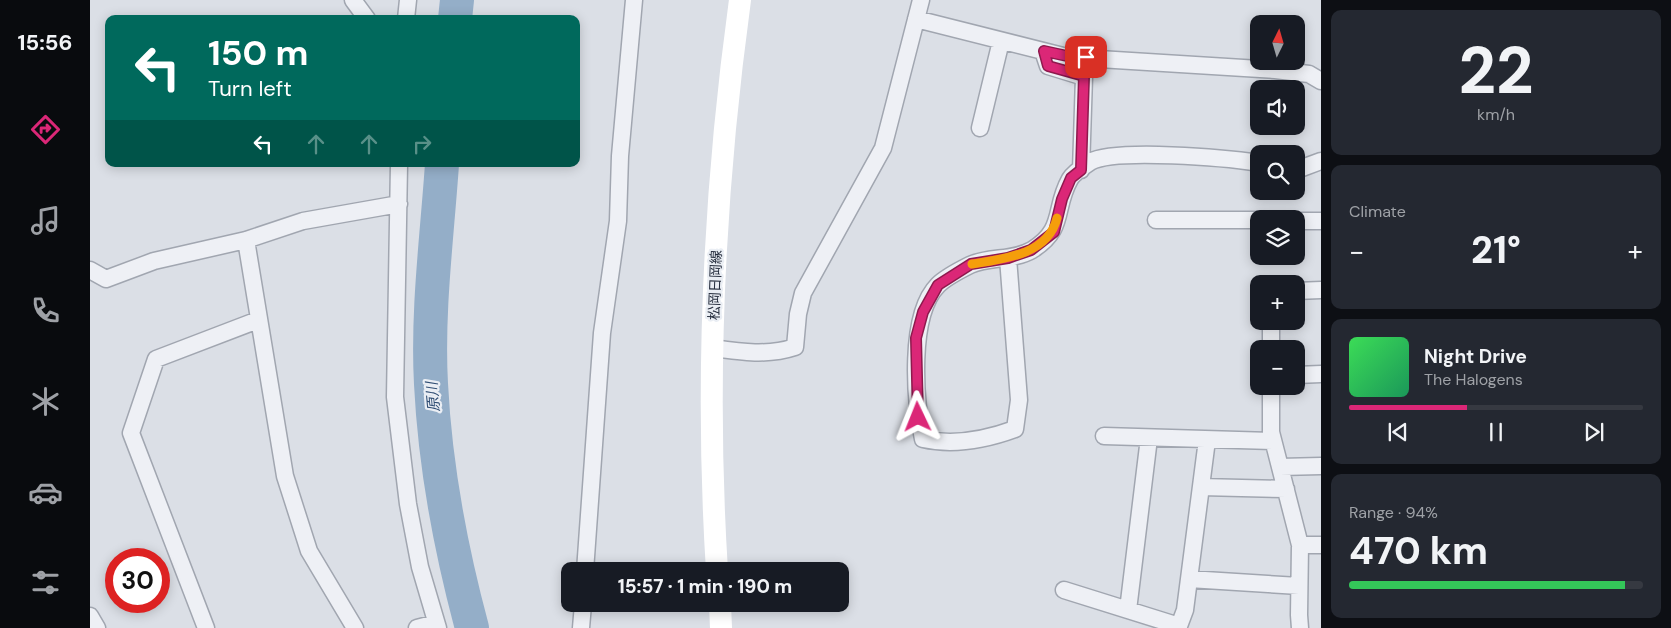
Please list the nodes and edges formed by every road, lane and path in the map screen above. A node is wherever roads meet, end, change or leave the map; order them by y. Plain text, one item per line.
1 (353, 0) edge
2 (408, 0) edge
3 (634, 0) edge
4 (740, 0) edge
5 (921, 0) edge
6 (364, 15) edge
7 (406, 15) edge
8 (916, 20) junction
9 (1001, 41) junction
10 (1044, 51) junction
11 (1321, 81) edge
12 (980, 128) dead end
13 (1250, 161) edge
14 (1321, 162) edge
15 (399, 167) edge
16 (1305, 167) edge
17 (1081, 170) junction
18 (399, 204) junction
19 (1156, 220) dead end
20 (1250, 220) edge
21 (1305, 221) edge
22 (1321, 221) edge
23 (246, 240) junction
24 (1008, 258) junction
25 (90, 270) edge
26 (1321, 290) edge
27 (1305, 291) edge
28 (258, 320) junction
29 (713, 348) junction
30 (1321, 374) edge
31 (1305, 375) edge
32 (1271, 395) edge
33 (1104, 436) dead end
34 (1149, 438) junction
35 (1207, 440) junction
36 (1273, 441) junction
37 (1321, 466) edge
38 (1280, 467) junction
39 (1201, 487) junction
40 (1286, 488) junction
41 (1300, 545) junction
42 (1321, 545) edge
43 (586, 562) edge
44 (716, 562) edge
45 (1189, 579) junction
46 (1299, 586) junction
47 (1064, 590) dead end
48 (1128, 610) junction
49 (582, 612) edge
50 (720, 612) edge
51 (90, 616) edge
52 (437, 626) edge
53 (1178, 627) edge
54 (97, 628) edge
55 (206, 628) edge
56 (355, 628) edge
57 (417, 628) edge
58 (581, 628) edge
59 (721, 628) edge
60 (1300, 628) edge

1 - 6 street
2 - 7 street
3 - 43 street
4 - 29 main road, 松岡日岡線
5 - 8 street
8 - 9 street
8 - 29 street
9 - 10 street
9 - 12 street
10 - 11 street
10 - 17 street
13 - 17 street
14 - 16 street
15 - 18 street
17 - 24 street
18 - 23 street
18 - 52 street
19 - 20 street
21 - 22 street
23 - 25 street
23 - 28 street
24 - 24 street
26 - 27 street
28 - 55 street
28 - 56 street
29 - 44 main road, 松岡日岡線
30 - 31 street
32 - 36 street
33 - 34 street
34 - 35 street
34 - 48 street
35 - 36 street
35 - 39 street
36 - 38 street
37 - 38 street
38 - 40 street
39 - 40 street
39 - 45 street
40 - 41 street
41 - 42 street
41 - 46 street
45 - 46 street
45 - 53 street
46 - 60 street
47 - 48 street
48 - 53 street
49 - 58 street
50 - 59 main road
51 - 54 street
52 - 57 street

